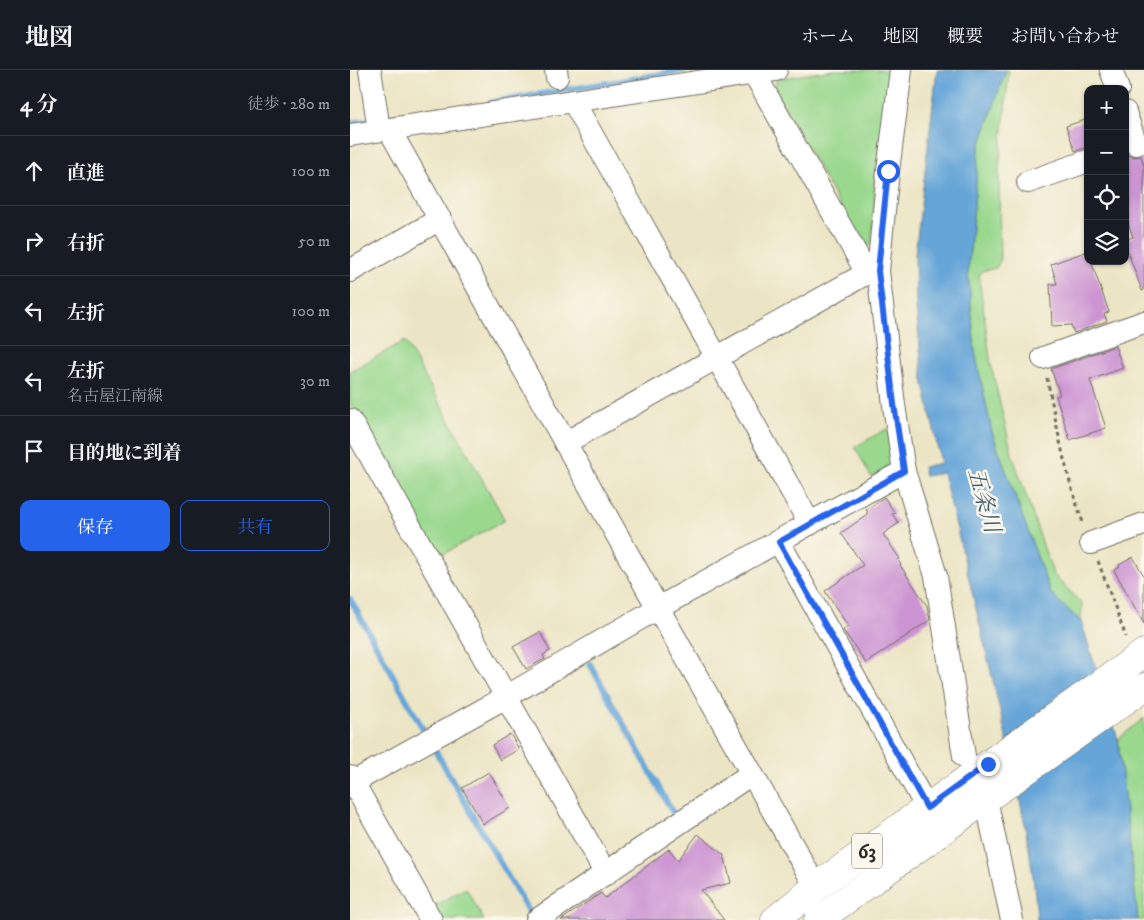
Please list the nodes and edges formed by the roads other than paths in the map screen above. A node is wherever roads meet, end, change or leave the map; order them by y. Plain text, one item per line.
1 (370, 70) edge
2 (776, 70) edge
3 (901, 70) edge
4 (1111, 70) edge
5 (745, 73) edge
6 (1117, 85) edge
7 (573, 101) junction
8 (1129, 125) edge
9 (384, 130) junction
10 (350, 135) edge
11 (1135, 144) edge
12 (1084, 161) edge
13 (1028, 182) dead end
14 (440, 219) junction
15 (350, 271) edge
16 (873, 272) junction
17 (1144, 322) edge
18 (716, 358) junction
19 (1043, 358) road end
20 (350, 420) edge
21 (565, 443) junction
22 (904, 471) junction
23 (810, 524) junction
24 (1144, 524) edge
25 (779, 542) junction
26 (1091, 542) road end
27 (658, 608) junction
28 (1134, 660) edge
29 (1136, 693) edge
30 (506, 697) junction
31 (976, 760) junction
32 (751, 774) junction
33 (351, 781) edge
34 (990, 795) junction
35 (927, 808) junction
36 (981, 826) dead end
37 (606, 874) junction
38 (816, 887) junction
39 (825, 918) edge
40 (431, 920) edge
41 (537, 920) edge
42 (775, 920) edge
43 (1002, 920) edge
44 (1012, 920) edge

1 - 9 street
2 - 5 street
3 - 16 street
4 - 6 street
5 - 7 street
5 - 16 street
7 - 9 street
7 - 18 street
8 - 11 street
9 - 10 street
9 - 14 street
12 - 13 street
14 - 15 street
14 - 21 street
16 - 18 street
16 - 22 street
17 - 19 street
18 - 21 street
18 - 23 street
20 - 30 street
21 - 27 street
22 - 23 street
22 - 31 street
23 - 25 street
24 - 26 street
25 - 27 street
25 - 35 street
27 - 30 street
27 - 32 street
28 - 31 main road, 63
29 - 34 main road, 63
30 - 33 street
30 - 37 street
31 - 35 main road, 63
32 - 37 street
32 - 38 street
33 - 40 street
34 - 39 main road, 63
34 - 44 street
35 - 38 main road, 63
36 - 43 street
37 - 41 street
38 - 42 main road, 63

